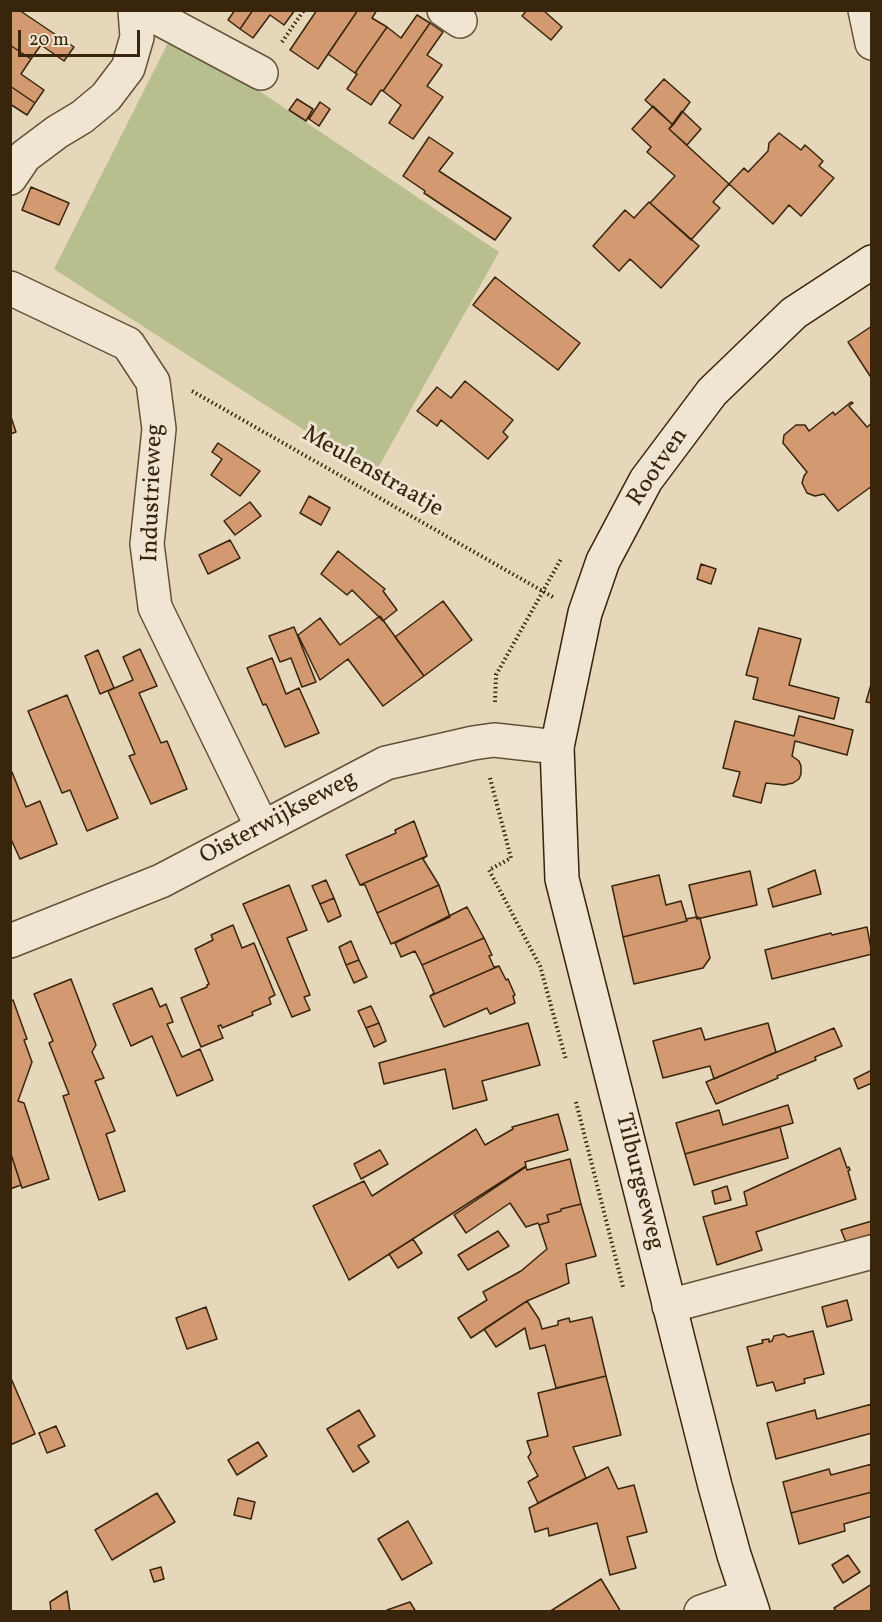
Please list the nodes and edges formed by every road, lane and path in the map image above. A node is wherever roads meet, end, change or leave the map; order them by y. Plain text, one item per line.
1 (135, 10) edge
2 (143, 10) edge
3 (865, 10) edge
4 (872, 43) edge
5 (261, 73) dead end
6 (10, 178) edge
7 (872, 262) edge
8 (10, 288) edge
9 (142, 362) junction
10 (565, 552) dead end
11 (542, 592) junction
12 (585, 613) junction
13 (494, 740) junction
14 (557, 747) junction
15 (262, 827) junction
16 (10, 940) edge
17 (566, 1062) dead end
18 (574, 1095) dead end
19 (872, 1252) edge
20 (625, 1294) dead end
21 (669, 1306) junction
22 (750, 1604) edge
23 (701, 1611) edge

1 - 6 street
2 - 5 street
3 - 4 street
7 - 12 street, Rootven
8 - 9 street, Industrieweg
9 - 11 path, Meulenstraatje
9 - 15 street, Industrieweg
10 - 11 path
11 - 12 path, Meulenstraatje
11 - 13 path
12 - 14 street, Rootven
13 - 14 street, Oisterwijkseweg
13 - 15 street, Oisterwijkseweg
13 - 17 path
14 - 21 street, Tilburgseweg
15 - 16 street, Oisterwijkseweg
18 - 20 path
19 - 21 street
21 - 22 street, Tilburgseweg
22 - 23 street

